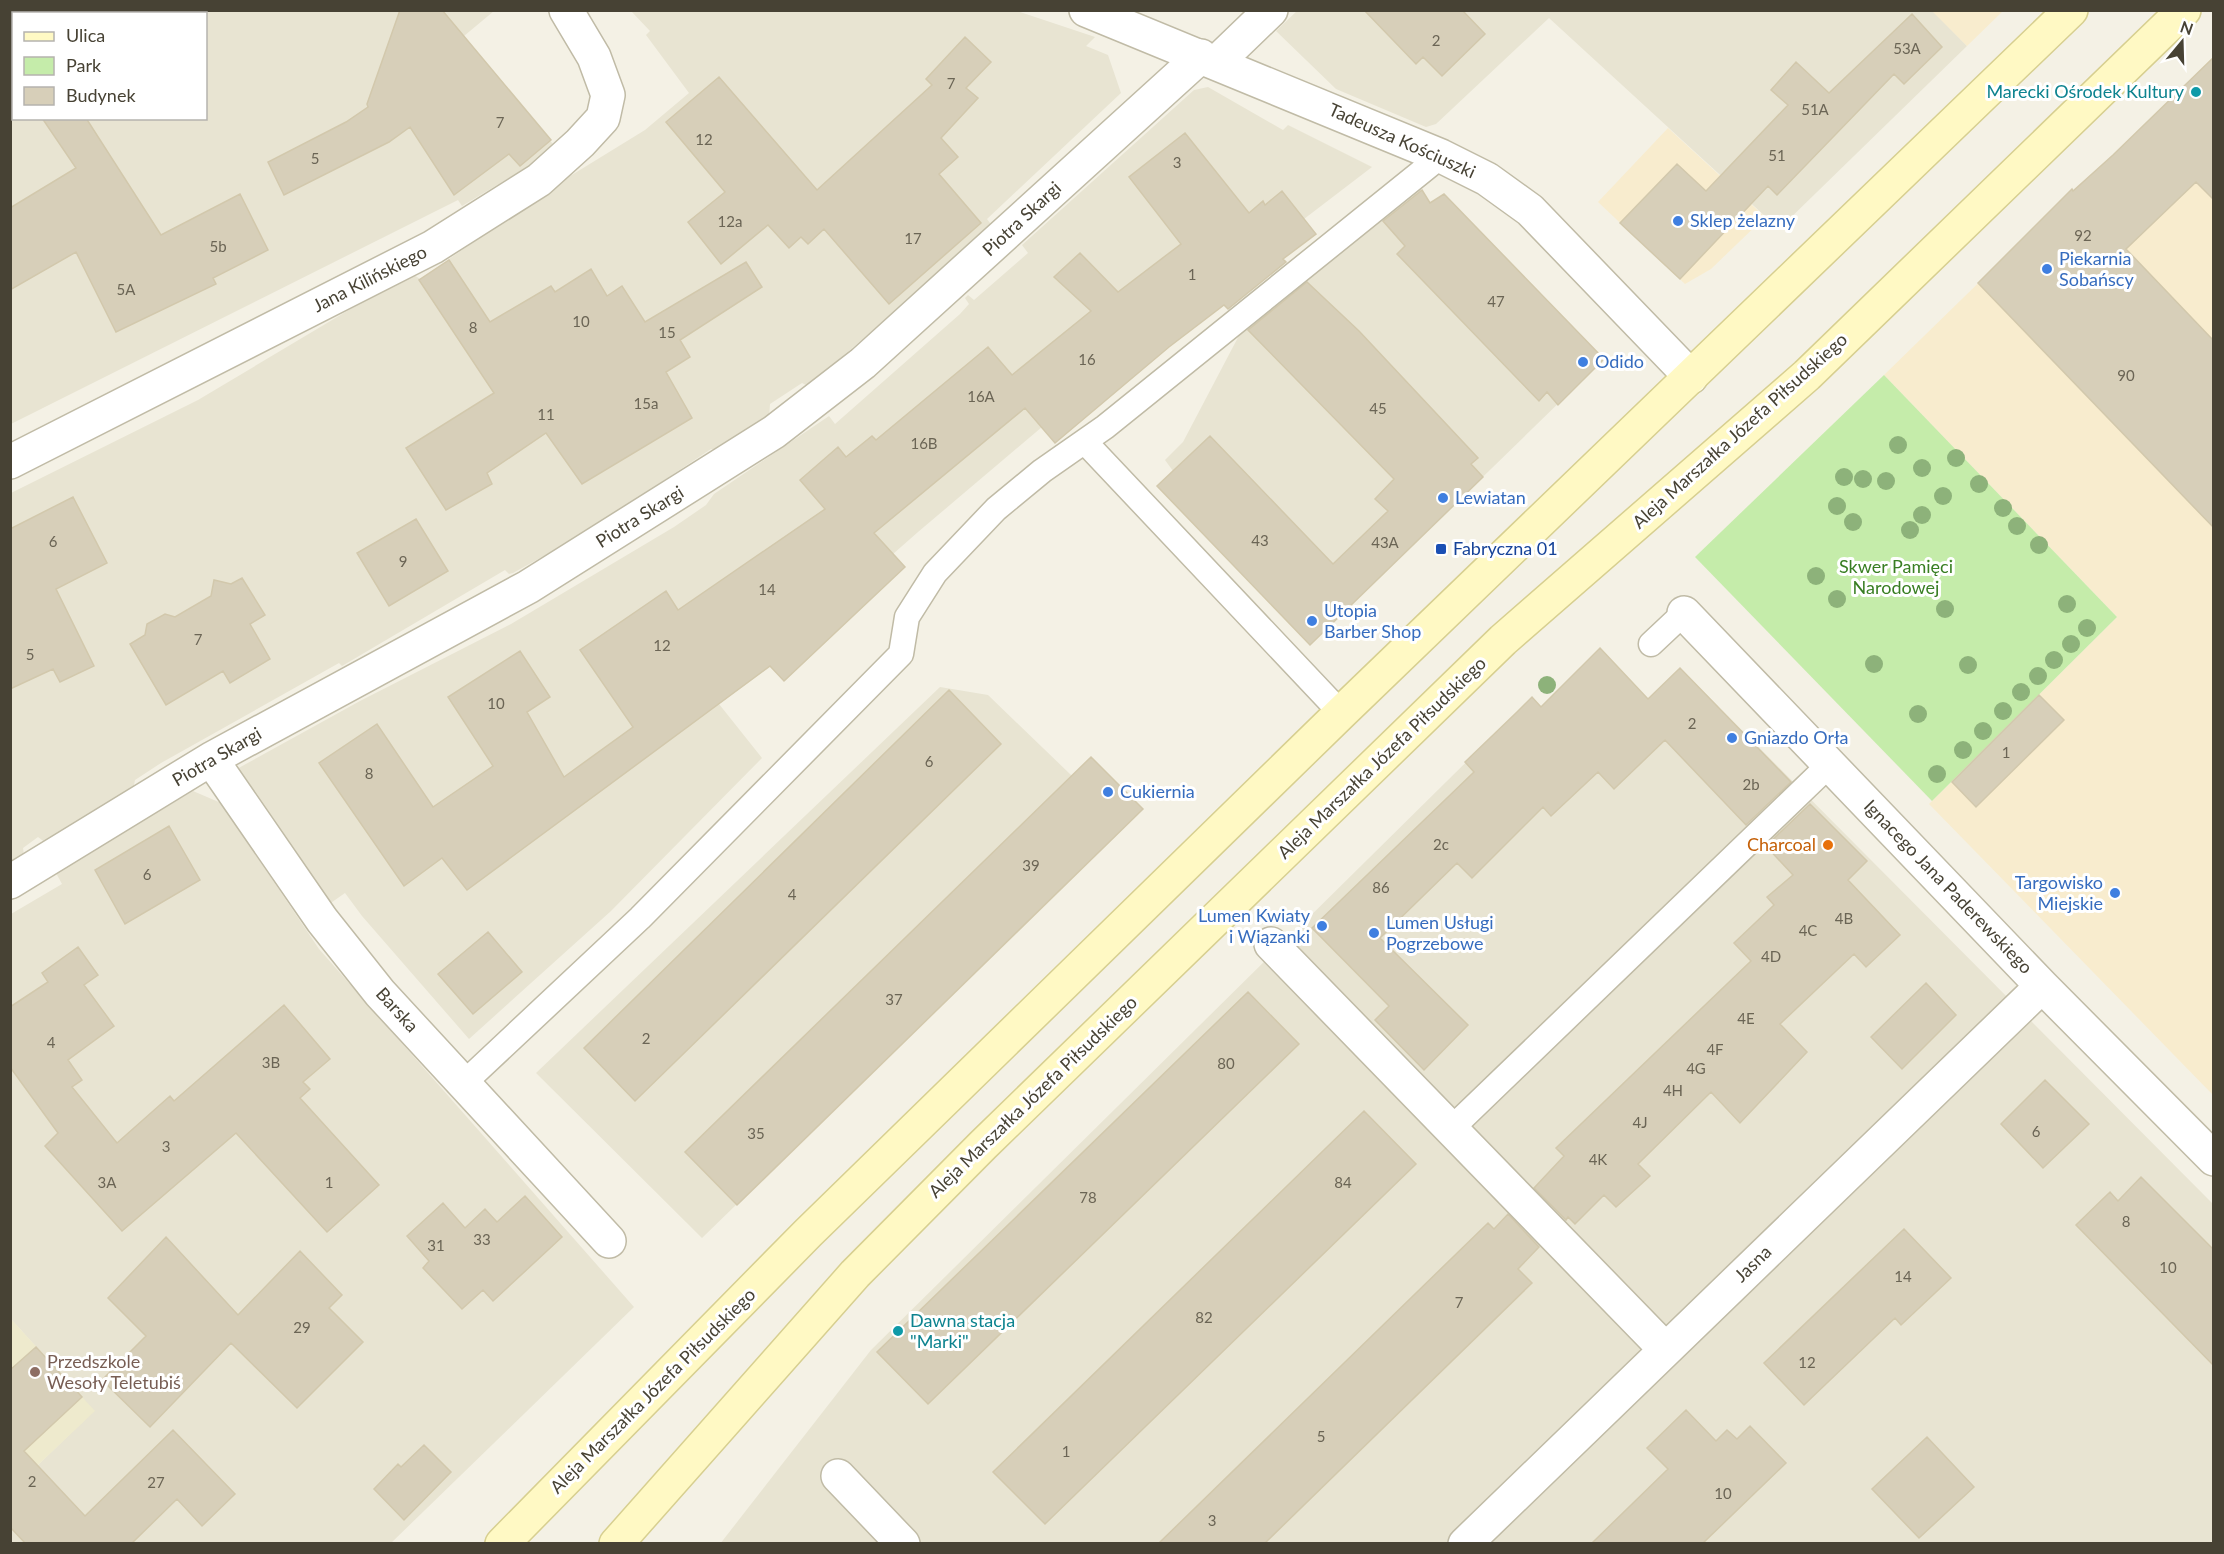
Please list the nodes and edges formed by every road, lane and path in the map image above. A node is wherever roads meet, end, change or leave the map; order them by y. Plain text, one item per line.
1 (567, 10) edge
2 (1086, 10) edge
3 (1271, 10) edge
4 (2071, 10) edge
5 (2184, 10) edge
6 (1209, 59) junction
7 (1441, 156) junction
8 (1691, 377) junction
9 (1085, 442) junction
10 (10, 462) edge
11 (1684, 614) joint
12 (1651, 644) dead end
13 (1341, 713) junction
14 (211, 759) junction
15 (1830, 764) junction
16 (10, 882) edge
17 (1271, 944) dead end
18 (2042, 986) junction
19 (464, 1084) junction
20 (1450, 1130) junction
21 (2214, 1159) edge
22 (609, 1241) dead end
23 (1665, 1349) junction
24 (838, 1476) dead end
25 (502, 1544) edge
26 (616, 1544) edge
27 (903, 1544) edge
28 (1465, 1544) edge

1 - 10 street, Jana Kilińskiego
2 - 6 street, Tadeusza Kościuszki
3 - 6 street, Piotra Skargi
4 - 8 main road, Aleja Marszałka Józefa Piłsudskiego
5 - 26 main road, Aleja Marszałka Józefa Piłsudskiego
6 - 7 street, Tadeusza Kościuszki
6 - 14 street, Piotra Skargi
7 - 8 street, Tadeusza Kościuszki
7 - 9 lane
8 - 13 main road, Aleja Marszałka Józefa Piłsudskiego
9 - 13 lane
9 - 19 lane
11 - 12 lane
11 - 15 street, Ignacego Jana Paderewskiego
13 - 25 main road, Aleja Marszałka Józefa Piłsudskiego
14 - 16 street, Piotra Skargi
14 - 19 street, Barska
15 - 18 street, Ignacego Jana Paderewskiego
15 - 20 lane
17 - 20 street
18 - 21 street, Ignacego Jana Paderewskiego
18 - 23 street, Jasna
19 - 22 street, Barska
20 - 23 street
23 - 28 street, Jasna
24 - 27 street

